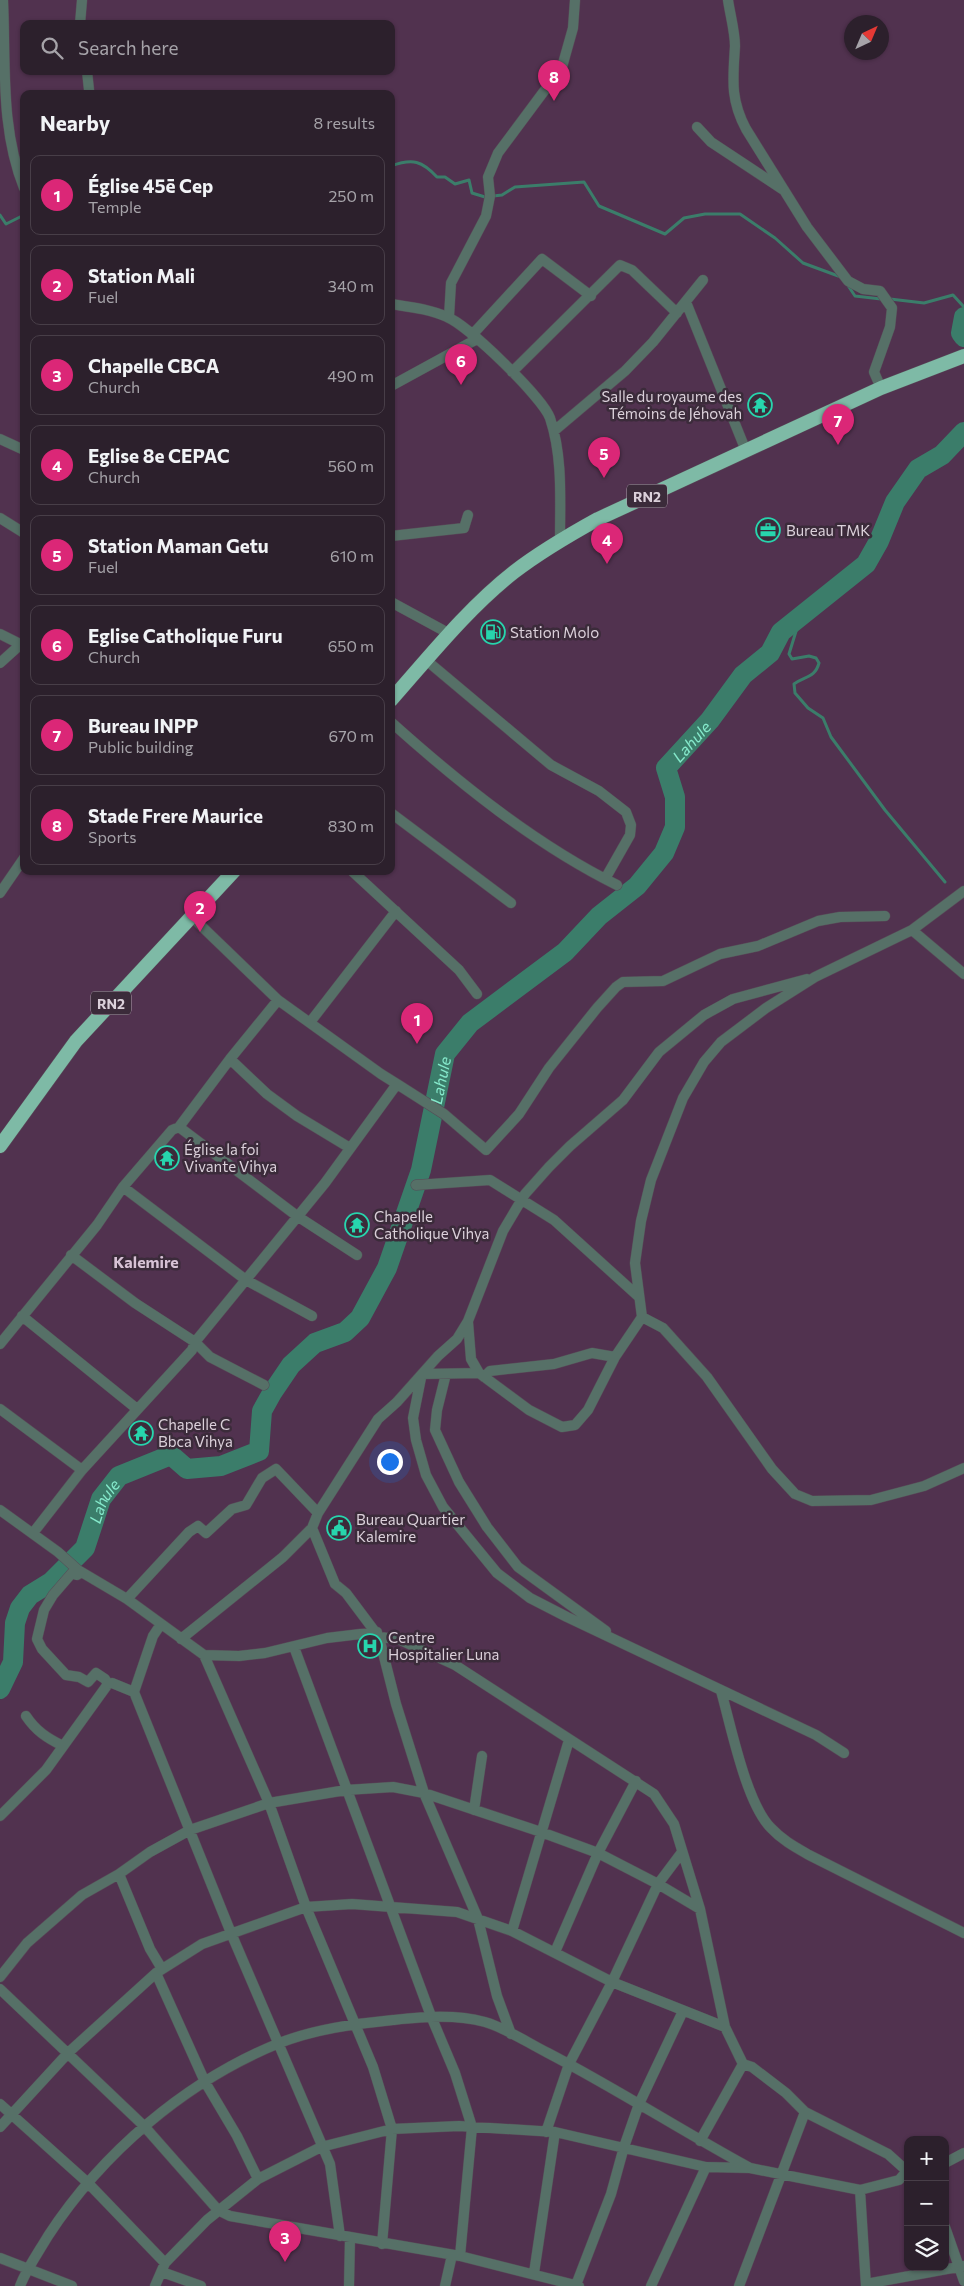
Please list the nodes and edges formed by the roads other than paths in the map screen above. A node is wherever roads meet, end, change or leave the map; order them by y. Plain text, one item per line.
1 (2, 0) edge
2 (82, 0) edge
3 (575, 0) edge
4 (728, 0) edge
5 (80, 20) edge
6 (2, 25) edge
7 (88, 75) edge
8 (90, 90) dead end
9 (2, 106) edge
10 (697, 127) dead end
11 (20, 177) edge
12 (784, 191) junction
13 (703, 280) dead end
14 (591, 296) junction
15 (686, 302) junction
16 (395, 305) edge
17 (677, 313) junction
18 (449, 317) junction
19 (474, 337) junction
20 (964, 356) edge
21 (512, 372) junction
22 (395, 384) edge
23 (880, 388) junction
24 (554, 431) junction
25 (0, 440) edge
26 (20, 448) edge
27 (746, 451) junction
28 (468, 515) dead end
29 (0, 518) edge
30 (20, 530) edge
31 (395, 536) edge
32 (560, 540) junction
33 (395, 604) edge
34 (0, 634) edge
35 (450, 634) junction
36 (20, 644) edge
37 (20, 647) edge
38 (426, 660) junction
39 (0, 663) edge
40 (395, 695) edge
41 (395, 725) edge
42 (395, 816) edge
43 (20, 864) edge
44 (230, 875) edge
45 (356, 875) edge
46 (604, 879) junction
47 (617, 885) dead end
48 (1, 890) edge
49 (964, 891) edge
50 (512, 903) dead end
51 (396, 911) junction
52 (191, 916) junction
53 (885, 916) dead end
54 (912, 930) junction
55 (964, 974) edge
56 (815, 977) junction
57 (478, 994) dead end
58 (278, 1000) junction
59 (311, 1022) junction
60 (230, 1059) junction
61 (398, 1084) junction
62 (179, 1127) junction
63 (0, 1146) edge
64 (350, 1148) junction
65 (416, 1185) dead end
66 (124, 1187) junction
67 (522, 1200) junction
68 (296, 1216) junction
69 (71, 1255) junction
70 (357, 1255) dead end
71 (246, 1280) junction
72 (639, 1297) junction
73 (22, 1316) junction
74 (312, 1316) dead end
75 (642, 1317) junction
76 (468, 1321) junction
77 (194, 1342) junction
78 (0, 1344) edge
79 (615, 1357) junction
80 (422, 1374) junction
81 (446, 1374) junction
82 (482, 1375) junction
83 (264, 1385) dead end
84 (0, 1409) edge
85 (137, 1409) junction
86 (964, 1468) edge
87 (82, 1470) junction
88 (0, 1510) edge
89 (318, 1513) junction
90 (312, 1528) junction
91 (33, 1533) junction
92 (79, 1571) junction
93 (127, 1599) junction
94 (161, 1624) junction
95 (378, 1634) junction
96 (181, 1639) junction
97 (623, 1644) junction
98 (294, 1647) junction
99 (204, 1655) junction
100 (108, 1684) junction
101 (721, 1691) junction
102 (134, 1692) junction
103 (26, 1716) dead end
104 (568, 1740) junction
105 (63, 1746) junction
106 (844, 1753) dead end
107 (482, 1756) dead end
108 (636, 1781) junction
109 (346, 1790) junction
110 (424, 1793) junction
111 (270, 1803) junction
112 (474, 1810) junction
113 (0, 1816) edge
114 (190, 1830) junction
115 (541, 1832) junction
116 (682, 1852) junction
117 (598, 1853) junction
118 (119, 1874) junction
119 (658, 1884) junction
120 (306, 1907) junction
121 (392, 1907) junction
122 (700, 1909) junction
123 (478, 1919) junction
124 (512, 1931) junction
125 (964, 1933) edge
126 (231, 1934) junction
127 (555, 1952) junction
128 (159, 1971) junction
129 (0, 1977) edge
130 (612, 1982) junction
131 (0, 1989) edge
132 (683, 2011) junction
133 (431, 2016) junction
134 (357, 2024) junction
135 (725, 2027) junction
136 (511, 2034) junction
137 (278, 2044) junction
138 (68, 2052) junction
139 (569, 2064) junction
140 (743, 2064) junction
141 (205, 2082) junction
142 (0, 2104) edge
143 (639, 2104) junction
144 (805, 2112) junction
145 (11, 2114) junction
146 (144, 2126) junction
147 (0, 2127) edge
148 (472, 2127) junction
149 (392, 2128) junction
150 (551, 2132) junction
151 (700, 2141) junction
152 (321, 2147) junction
153 (624, 2147) junction
154 (964, 2153) edge
155 (949, 2161) edge
156 (706, 2167) junction
157 (750, 2168) junction
158 (904, 2169) edge
159 (783, 2174) junction
160 (904, 2175) edge
161 (258, 2179) junction
162 (88, 2183) junction
163 (860, 2190) junction
164 (218, 2210) junction
165 (949, 2236) edge
166 (345, 2237) junction
167 (382, 2244) junction
168 (456, 2256) junction
169 (0, 2258) edge
170 (962, 2267) edge
171 (164, 2268) junction
172 (26, 2270) junction
173 (538, 2279) edge
174 (964, 2281) edge
175 (866, 2285) edge
176 (20, 2286) edge
177 (72, 2286) edge
178 (154, 2286) edge
179 (201, 2286) edge
180 (348, 2286) edge
181 (445, 2286) edge
182 (578, 2286) edge
183 (651, 2286) edge
184 (739, 2286) edge

1 - 6 street
2 - 5 street
3 - 18 street
4 - 12 street
6 - 9 street
7 - 8 street
9 - 11 street
10 - 12 street
12 - 23 street
13 - 15 street
14 - 17 street
14 - 19 street
14 - 21 street
15 - 17 street
15 - 27 street
16 - 18 street
17 - 24 street
18 - 19 street
19 - 21 street
19 - 22 street
20 - 23 highway, RN2
21 - 24 street
23 - 27 highway, RN2
24 - 32 street
25 - 26 street
27 - 32 highway, RN2
28 - 31 street
29 - 30 street
32 - 35 highway, RN2
33 - 35 street
34 - 36 street
35 - 38 highway, RN2
37 - 39 street
38 - 40 highway, RN2
38 - 46 street
41 - 46 street
42 - 50 street
43 - 48 street
44 - 52 highway, RN2
45 - 51 street
46 - 47 street
49 - 54 street
51 - 57 street
51 - 59 street
52 - 58 street
52 - 63 highway, RN2
53 - 61 street
54 - 55 street
54 - 56 street
56 - 67 street
56 - 72 street
58 - 59 street
58 - 60 street
59 - 61 street
60 - 62 street
60 - 64 street
61 - 64 street
62 - 66 street
62 - 68 street
64 - 68 street
65 - 67 street
66 - 69 street
66 - 71 street
67 - 72 street
67 - 76 street
68 - 70 street
68 - 71 street
69 - 73 street
69 - 77 street
71 - 74 street
71 - 77 street
72 - 75 street
73 - 78 street
73 - 85 street
75 - 79 street
75 - 86 street
76 - 80 street
76 - 82 street
77 - 83 street
77 - 85 street
79 - 82 street
79 - 82 street
80 - 81 street
80 - 89 street
80 - 97 street
81 - 82 street
81 - 97 street
84 - 87 street
85 - 87 street
87 - 91 street
88 - 91 street
89 - 90 street
89 - 93 street
90 - 95 street
90 - 96 street
91 - 92 street
92 - 93 street
92 - 100 street
93 - 94 street
94 - 96 street
94 - 102 street
95 - 98 street
95 - 104 street
95 - 110 street
96 - 99 street
97 - 101 street
98 - 99 street
98 - 109 street
99 - 111 street
100 - 102 street
100 - 105 street
101 - 106 street
101 - 125 street
102 - 114 street
103 - 105 street
104 - 108 street
104 - 115 street
105 - 113 street
107 - 112 street
108 - 116 street
108 - 117 street
109 - 110 street
109 - 111 street
109 - 121 street
110 - 112 street
110 - 123 street
111 - 114 street
111 - 120 street
112 - 115 street
114 - 118 street
114 - 126 street
115 - 117 street
115 - 124 street
116 - 119 street
116 - 122 street
117 - 119 street
117 - 127 street
118 - 128 street
118 - 129 street
119 - 122 street
119 - 130 street
120 - 121 street
120 - 126 street
120 - 134 street
121 - 123 street
121 - 133 street
122 - 135 street
123 - 124 street
123 - 136 street
124 - 127 street
126 - 128 street
126 - 137 street
127 - 130 street
128 - 138 street
128 - 141 street
130 - 132 street
130 - 139 street
131 - 138 street
132 - 135 street
132 - 143 street
133 - 134 street
133 - 136 street
133 - 148 street
134 - 137 street
134 - 149 street
135 - 140 street
136 - 139 street
137 - 141 street
137 - 152 street
138 - 145 street
138 - 146 street
139 - 143 street
139 - 150 street
140 - 144 street
140 - 151 street
141 - 146 street
141 - 161 street
142 - 145 street
143 - 151 street
143 - 153 street
144 - 158 street
144 - 159 street
145 - 147 street
145 - 162 street
146 - 162 street
146 - 164 street
148 - 149 street
148 - 150 street
148 - 168 street
149 - 152 street
149 - 167 street
150 - 153 street
150 - 173 street
151 - 157 street
152 - 161 street
152 - 166 street
153 - 156 street
153 - 182 street
154 - 155 street
156 - 157 street
156 - 183 street
157 - 159 street
159 - 163 street
159 - 184 street
160 - 163 street
161 - 164 street
162 - 171 street
162 - 172 street
163 - 175 street
164 - 166 street
164 - 171 street
165 - 170 street
166 - 167 street
166 - 180 street
167 - 168 street
168 - 173 street
168 - 181 street
169 - 172 street
170 - 174 street
170 - 175 street
171 - 178 street
171 - 179 street
172 - 176 street
172 - 177 street
173 - 182 street

